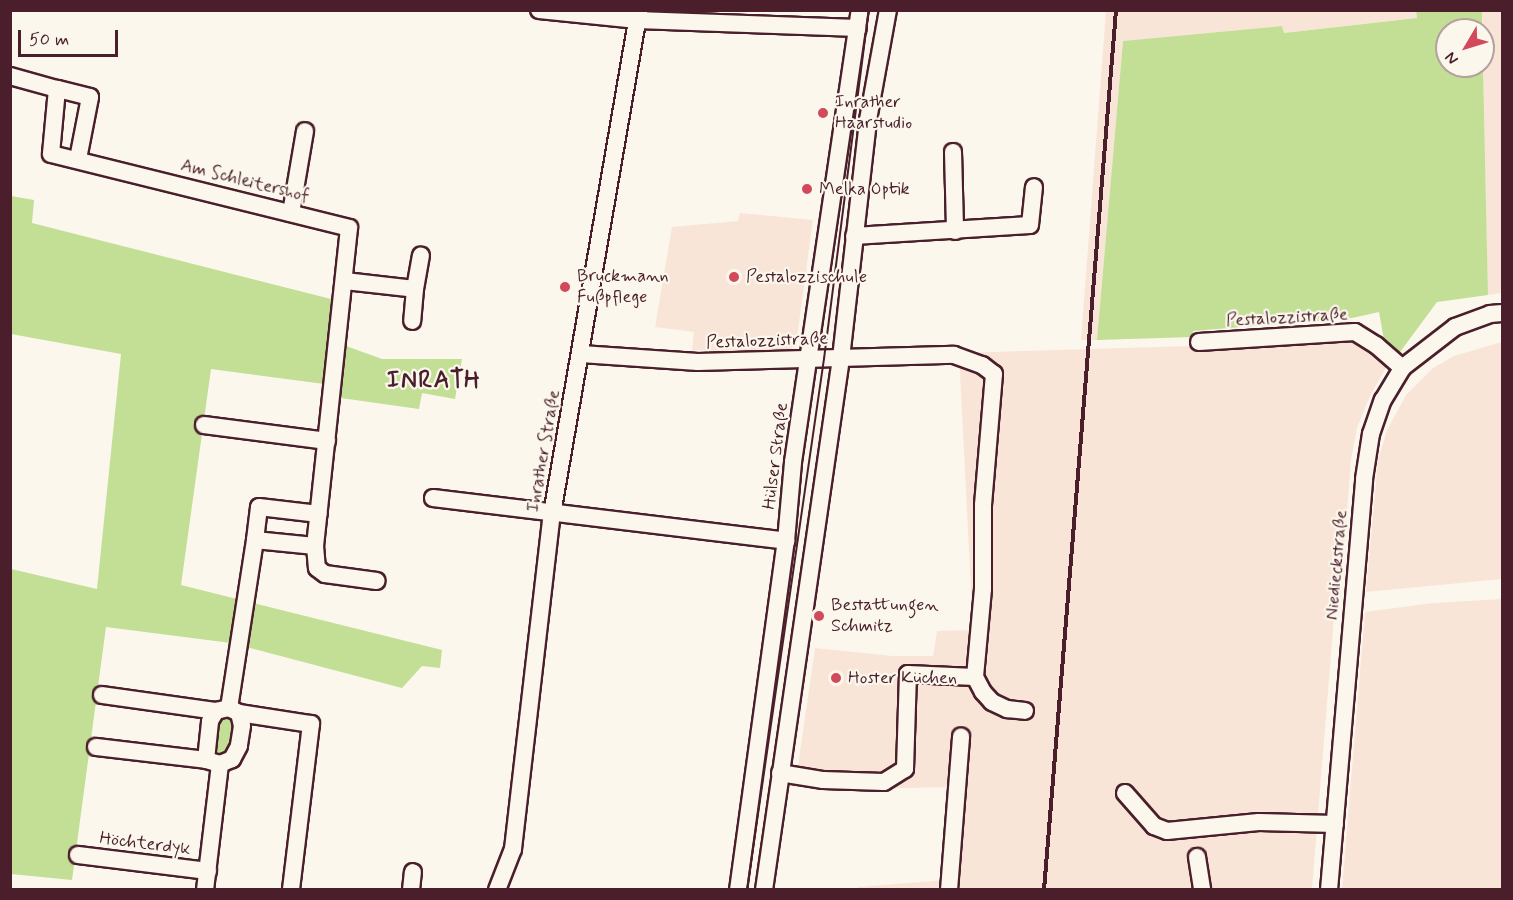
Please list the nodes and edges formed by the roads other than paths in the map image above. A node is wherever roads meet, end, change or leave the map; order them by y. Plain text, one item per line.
1 (539, 10) edge
2 (860, 10) edge
3 (888, 10) edge
4 (638, 15) edge
5 (858, 28) junction
6 (10, 76) edge
7 (57, 89) junction
8 (305, 131) dead end
9 (953, 152) dead end
10 (78, 159) junction
11 (1034, 187) dead end
12 (291, 213) junction
13 (955, 231) junction
14 (854, 236) junction
15 (421, 256) dead end
16 (345, 281) junction
17 (415, 289) junction
18 (1503, 313) edge
19 (412, 321) dead end
20 (1199, 342) dead end
21 (581, 354) junction
22 (841, 358) junction
23 (809, 360) junction
24 (1402, 368) junction
25 (204, 425) dead end
26 (327, 441) junction
27 (433, 498) dead end
28 (319, 514) junction
29 (552, 514) junction
30 (255, 540) junction
31 (786, 541) junction
32 (315, 546) junction
33 (377, 580) dead end
34 (975, 677) junction
35 (102, 695) dead end
36 (228, 710) junction
37 (1025, 711) dead end
38 (961, 736) dead end
39 (96, 747) dead end
40 (213, 762) junction
41 (780, 773) junction
42 (1125, 793) dead end
43 (1335, 824) junction
44 (78, 855) dead end
45 (1197, 857) dead end
46 (208, 871) junction
47 (413, 872) dead end
48 (205, 890) edge
49 (291, 890) edge
50 (411, 890) edge
51 (497, 890) edge
52 (738, 890) edge
53 (764, 890) edge
54 (949, 890) edge
55 (1202, 890) edge
56 (1329, 890) edge

1 - 4 street
2 - 5 street, Hülser Straße
3 - 14 street
4 - 5 street
4 - 21 street, Inrather Straße
5 - 23 street, Hülser Straße
6 - 7 street
7 - 10 street, Am Schleitershof
7 - 10 street
8 - 12 street
9 - 13 street
10 - 12 street, Am Schleitershof
11 - 13 street
12 - 16 street, Am Schleitershof
13 - 14 street
14 - 22 street
15 - 17 street
16 - 17 street
16 - 26 street, Am Schleitershof
17 - 19 street
18 - 24 street, Niedieckstraße
20 - 24 street, Pestalozzistraße
21 - 23 street, Pestalozzistraße
21 - 29 street, Inrather Straße
22 - 23 street, Pestalozzistraße
22 - 34 street, Pestalozzistraße
22 - 41 street
23 - 31 street, Hülser Straße
24 - 43 street, Niedieckstraße
25 - 26 street
26 - 28 street, Am Schleitershof
27 - 29 street
28 - 30 street
28 - 32 street, Am Schleitershof
29 - 31 street
29 - 51 street, Inrather Straße
30 - 32 street
30 - 36 street
31 - 52 street, Hülser Straße
32 - 33 street, Am Schleitershof
34 - 37 street
34 - 41 street
35 - 36 street
36 - 40 street, Höchterdyk
36 - 40 street
36 - 49 street
38 - 54 street
39 - 40 street
40 - 46 street, Höchterdyk
41 - 53 street
42 - 43 street
43 - 56 street, Niedieckstraße
44 - 46 street, Höchterdyk
45 - 55 street
46 - 48 street, Höchterdyk
47 - 50 street

